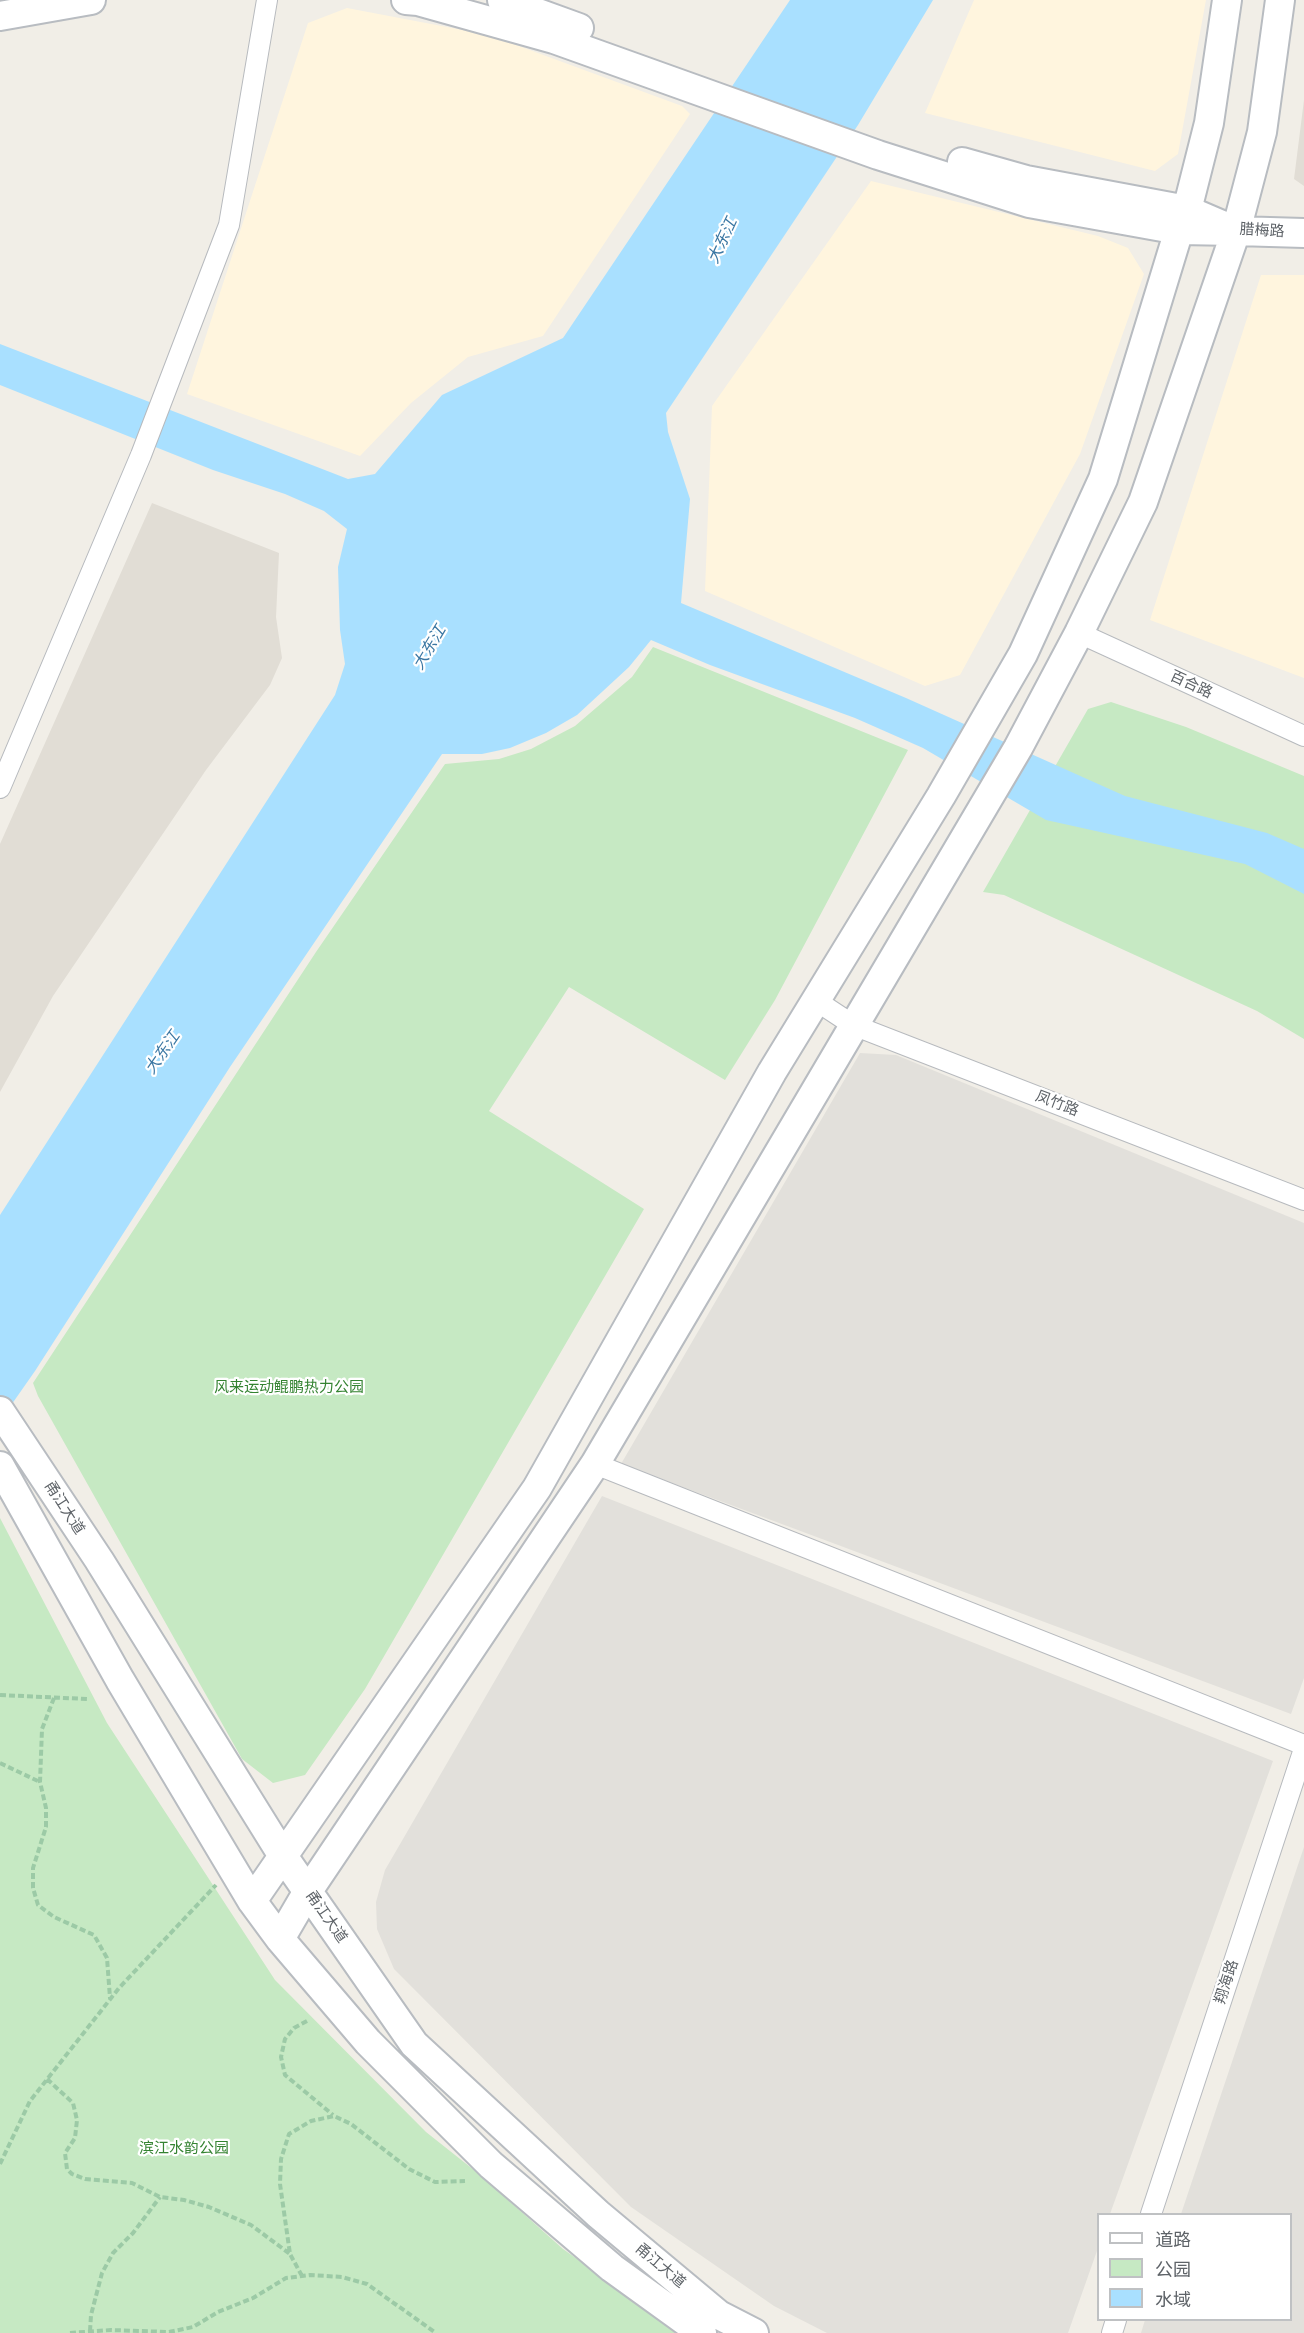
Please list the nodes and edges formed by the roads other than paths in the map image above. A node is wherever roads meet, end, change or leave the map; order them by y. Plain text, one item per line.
1 (21, 0) edge
2 (91, 0) edge
3 (267, 0) edge
4 (406, 0) edge
5 (502, 0) edge
6 (1227, 0) edge
7 (1280, 0) edge
8 (0, 6) edge
9 (0, 16) edge
10 (694, 79) junction
11 (1183, 220) junction
12 (1236, 231) junction
13 (1304, 233) edge
14 (1078, 633) junction
15 (1304, 736) edge
16 (0, 788) edge
17 (815, 1000) junction
18 (853, 1025) junction
19 (1304, 1200) edge
20 (0, 1411) edge
21 (595, 1464) junction
22 (0, 1466) edge
23 (1304, 1747) edge
24 (283, 1856) junction
25 (308, 1891) junction
26 (252, 1901) junction
27 (280, 1939) junction
28 (1151, 2213) edge
29 (702, 2333) edge
30 (754, 2333) edge

1 - 8 street
2 - 9 street
3 - 16 street
4 - 10 street
5 - 10 street
6 - 11 street
7 - 12 street
10 - 11 street, 腊梅路
11 - 12 street, 腊梅路
11 - 17 street
12 - 13 street, 腊梅路
12 - 14 street
14 - 15 street, 百合路
14 - 18 street
17 - 18 street, 凤竹路
17 - 24 street
18 - 19 street, 凤竹路
18 - 21 street
20 - 24 street, 甬江大道
21 - 23 street
21 - 25 street
22 - 26 street, 甬江大道
23 - 28 street, 翔海路
24 - 25 street, 甬江大道
24 - 26 street
25 - 27 street
25 - 30 street, 甬江大道
26 - 27 street, 甬江大道
27 - 29 street, 甬江大道

